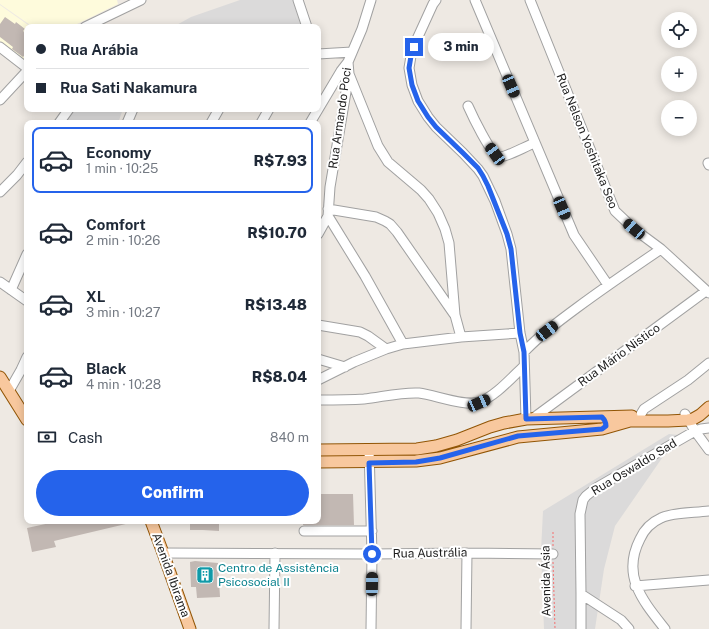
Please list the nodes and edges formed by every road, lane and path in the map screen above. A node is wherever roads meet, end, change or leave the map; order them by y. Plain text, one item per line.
1 (141, 0) edge
2 (298, 0) edge
3 (371, 0) edge
4 (436, 0) edge
5 (475, 0) edge
6 (530, 0) edge
7 (91, 24) edge
8 (305, 24) edge
9 (0, 47) edge
10 (352, 52) junction
11 (321, 54) edge
12 (348, 62) junction
13 (24, 66) edge
14 (24, 74) edge
15 (349, 74) junction
16 (0, 100) edge
17 (321, 104) edge
18 (468, 106) dead end
19 (535, 143) junction
20 (24, 166) edge
21 (0, 192) edge
22 (328, 212) junction
23 (321, 227) edge
24 (660, 249) junction
25 (24, 261) edge
26 (0, 282) edge
27 (608, 285) junction
28 (11, 290) junction
29 (453, 291) junction
30 (708, 292) edge
31 (443, 297) junction
32 (24, 299) edge
33 (455, 315) junction
34 (321, 326) edge
35 (520, 333) junction
36 (461, 337) junction
37 (403, 344) junction
38 (386, 349) junction
39 (524, 352) junction
40 (321, 360) edge
41 (709, 363) edge
42 (524, 366) junction
43 (344, 367) junction
44 (24, 371) edge
45 (0, 377) edge
46 (321, 378) edge
47 (9, 391) junction
48 (321, 400) edge
49 (709, 401) edge
50 (704, 411) edge
51 (24, 415) edge
52 (602, 417) junction
53 (687, 417) junction
54 (640, 418) junction
55 (529, 419) junction
56 (709, 428) edge
57 (602, 429) junction
58 (695, 431) junction
59 (369, 449) junction
60 (321, 450) edge
61 (709, 450) edge
62 (321, 462) edge
63 (369, 463) junction
64 (709, 511) edge
65 (151, 524) edge
66 (304, 531) dead end
67 (372, 531) junction
68 (553, 532) dead end
69 (163, 553) junction
70 (275, 553) junction
71 (467, 553) junction
72 (372, 554) junction
73 (553, 554) junction
74 (709, 580) edge
75 (635, 586) junction
76 (581, 594) junction
77 (190, 629) edge
78 (274, 629) edge
79 (371, 629) edge
80 (466, 629) edge
81 (556, 629) edge
82 (580, 629) edge
83 (628, 629) edge
84 (665, 629) edge

1 - 7 street
2 - 8 street
3 - 10 street, Rua Armando Poci
4 - 35 street
5 - 19 street
6 - 24 street, Rua Nelson Yoshitaka Seo
9 - 13 street
10 - 11 street
10 - 12 street, Rua Armando Poci
12 - 15 street, Rua Armando Poci
12 - 17 street
14 - 16 street
15 - 22 street, Rua Armando Poci
15 - 29 street
18 - 19 street
19 - 27 street
20 - 21 street
22 - 23 street, Rua Armando Poci
22 - 31 street
22 - 37 street
24 - 27 street
24 - 30 street, Rua Nelson Yoshitaka Seo
25 - 28 street
26 - 28 street
27 - 39 street
28 - 32 street
29 - 31 street
29 - 33 street
30 - 55 street, Rua Mário Nistico
31 - 33 street
33 - 36 street
34 - 38 street
35 - 36 street
35 - 39 street
36 - 37 street
37 - 38 street
38 - 43 street
39 - 42 street
40 - 43 street
41 - 54 street
42 - 48 street
42 - 55 street
43 - 46 street
44 - 47 street
45 - 47 main road
47 - 51 main road
49 - 50 main road
50 - 53 main road
52 - 54 main road
52 - 55 main road
52 - 57 main road
53 - 54 main road
53 - 58 street
54 - 57 main road
55 - 59 main road
56 - 58 street, Rua Oswaldo Sad
57 - 63 main road
58 - 61 street
58 - 76 street, Rua Oswaldo Sad
59 - 60 main road
59 - 63 street
62 - 63 main road
63 - 67 street
64 - 75 street
65 - 69 main road, Avenida Ibirama
66 - 67 street
67 - 72 street
68 - 73 path, Avenida Ásia
69 - 70 street, Rua Austrália
69 - 77 main road, Avenida Ibirama
70 - 72 street, Rua Austrália
70 - 78 street
71 - 72 street, Rua Austrália
71 - 73 street, Rua Austrália
71 - 80 street
72 - 79 street
73 - 81 path, Avenida Ásia
74 - 75 street
75 - 84 street
76 - 82 street, Rua Oswaldo Sad
76 - 83 street

